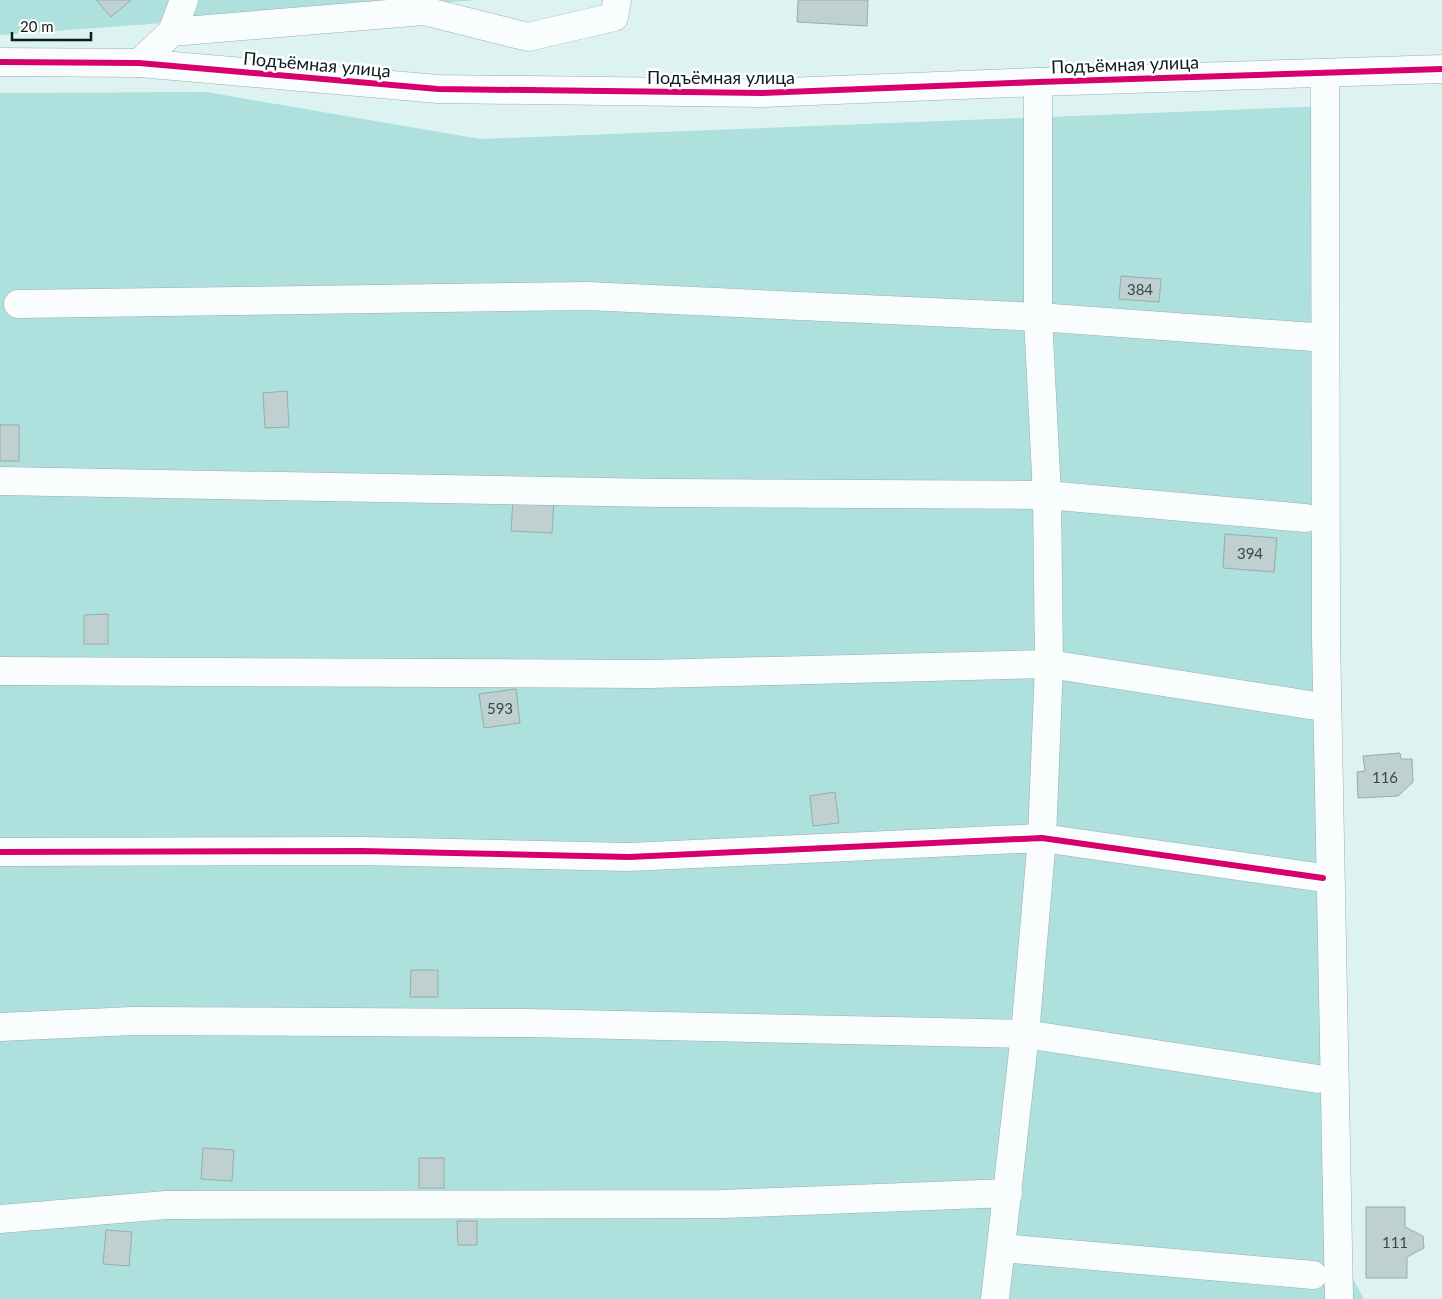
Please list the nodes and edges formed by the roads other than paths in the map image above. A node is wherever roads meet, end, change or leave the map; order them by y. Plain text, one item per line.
1 (184, 0) edge
2 (617, 0) edge
3 (424, 5) edge
4 (172, 32) junction
5 (0, 62) edge
6 (138, 63) junction
7 (1442, 70) edge
8 (1325, 73) junction
9 (1038, 82) junction
10 (18, 304) dead end
11 (1038, 317) junction
12 (1313, 337) dead end
13 (0, 482) edge
14 (1047, 495) junction
15 (1305, 518) dead end
16 (1049, 664) junction
17 (0, 671) edge
18 (1316, 706) dead end
19 (1042, 838) junction
20 (0, 852) edge
21 (1323, 878) dead end
22 (0, 1028) edge
23 (1025, 1034) junction
24 (1318, 1079) dead end
25 (1008, 1193) junction
26 (0, 1219) edge
27 (1001, 1248) junction
28 (1313, 1275) dead end
29 (995, 1299) edge
30 (1339, 1299) edge

1 - 4 street
2 - 3 street
3 - 4 street
4 - 6 street
5 - 6 street, Подъёмная улица
6 - 9 street, Подъёмная улица
7 - 8 street, Подъёмная улица
8 - 9 street, Подъёмная улица
8 - 30 street
9 - 11 street
10 - 11 street
11 - 12 street
11 - 14 street
13 - 14 street
14 - 15 street
14 - 16 street
16 - 17 street
16 - 18 street
16 - 19 street
19 - 20 street
19 - 21 street
19 - 23 street
22 - 23 street
23 - 24 street
23 - 25 street
25 - 26 street
25 - 27 street
27 - 28 street
27 - 29 street

